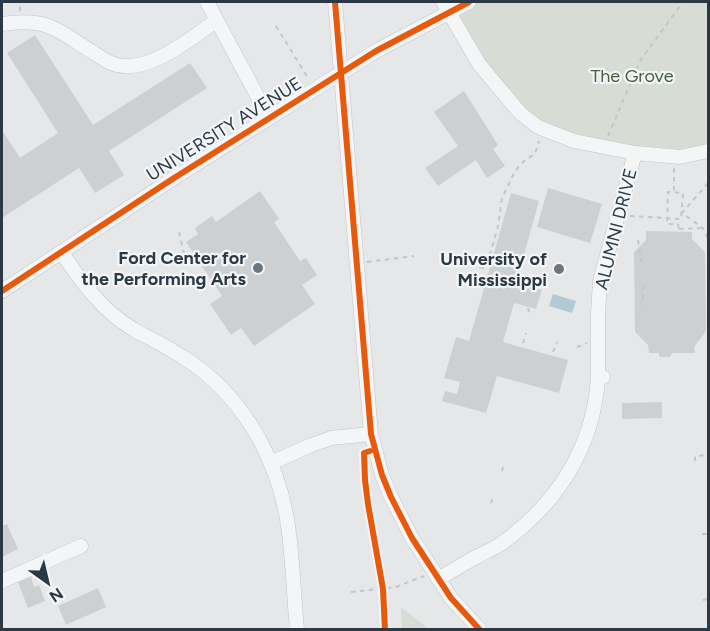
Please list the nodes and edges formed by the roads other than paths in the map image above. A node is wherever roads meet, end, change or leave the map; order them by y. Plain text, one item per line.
1 (207, 2) edge
2 (335, 2) edge
3 (469, 2) edge
4 (445, 7) edge
5 (217, 20) junction
6 (2, 24) edge
7 (269, 118) junction
8 (708, 151) edge
9 (635, 153) junction
10 (62, 253) junction
11 (2, 291) edge
12 (371, 434) junction
13 (271, 463) junction
14 (81, 546) dead end
15 (432, 577) junction
16 (2, 581) edge
17 (297, 630) edge
18 (480, 630) edge

1 - 5 street
2 - 12 street
3 - 4 street, UNIVERSITY AVENUE
4 - 7 street, UNIVERSITY AVENUE, bridge
4 - 9 street
5 - 6 street
5 - 7 street
7 - 10 street, UNIVERSITY AVENUE
8 - 9 street
9 - 15 street, ALUMNI DRIVE
10 - 11 street, UNIVERSITY AVENUE
10 - 13 street
12 - 13 street
12 - 15 street
13 - 17 street
14 - 16 street
15 - 18 street

